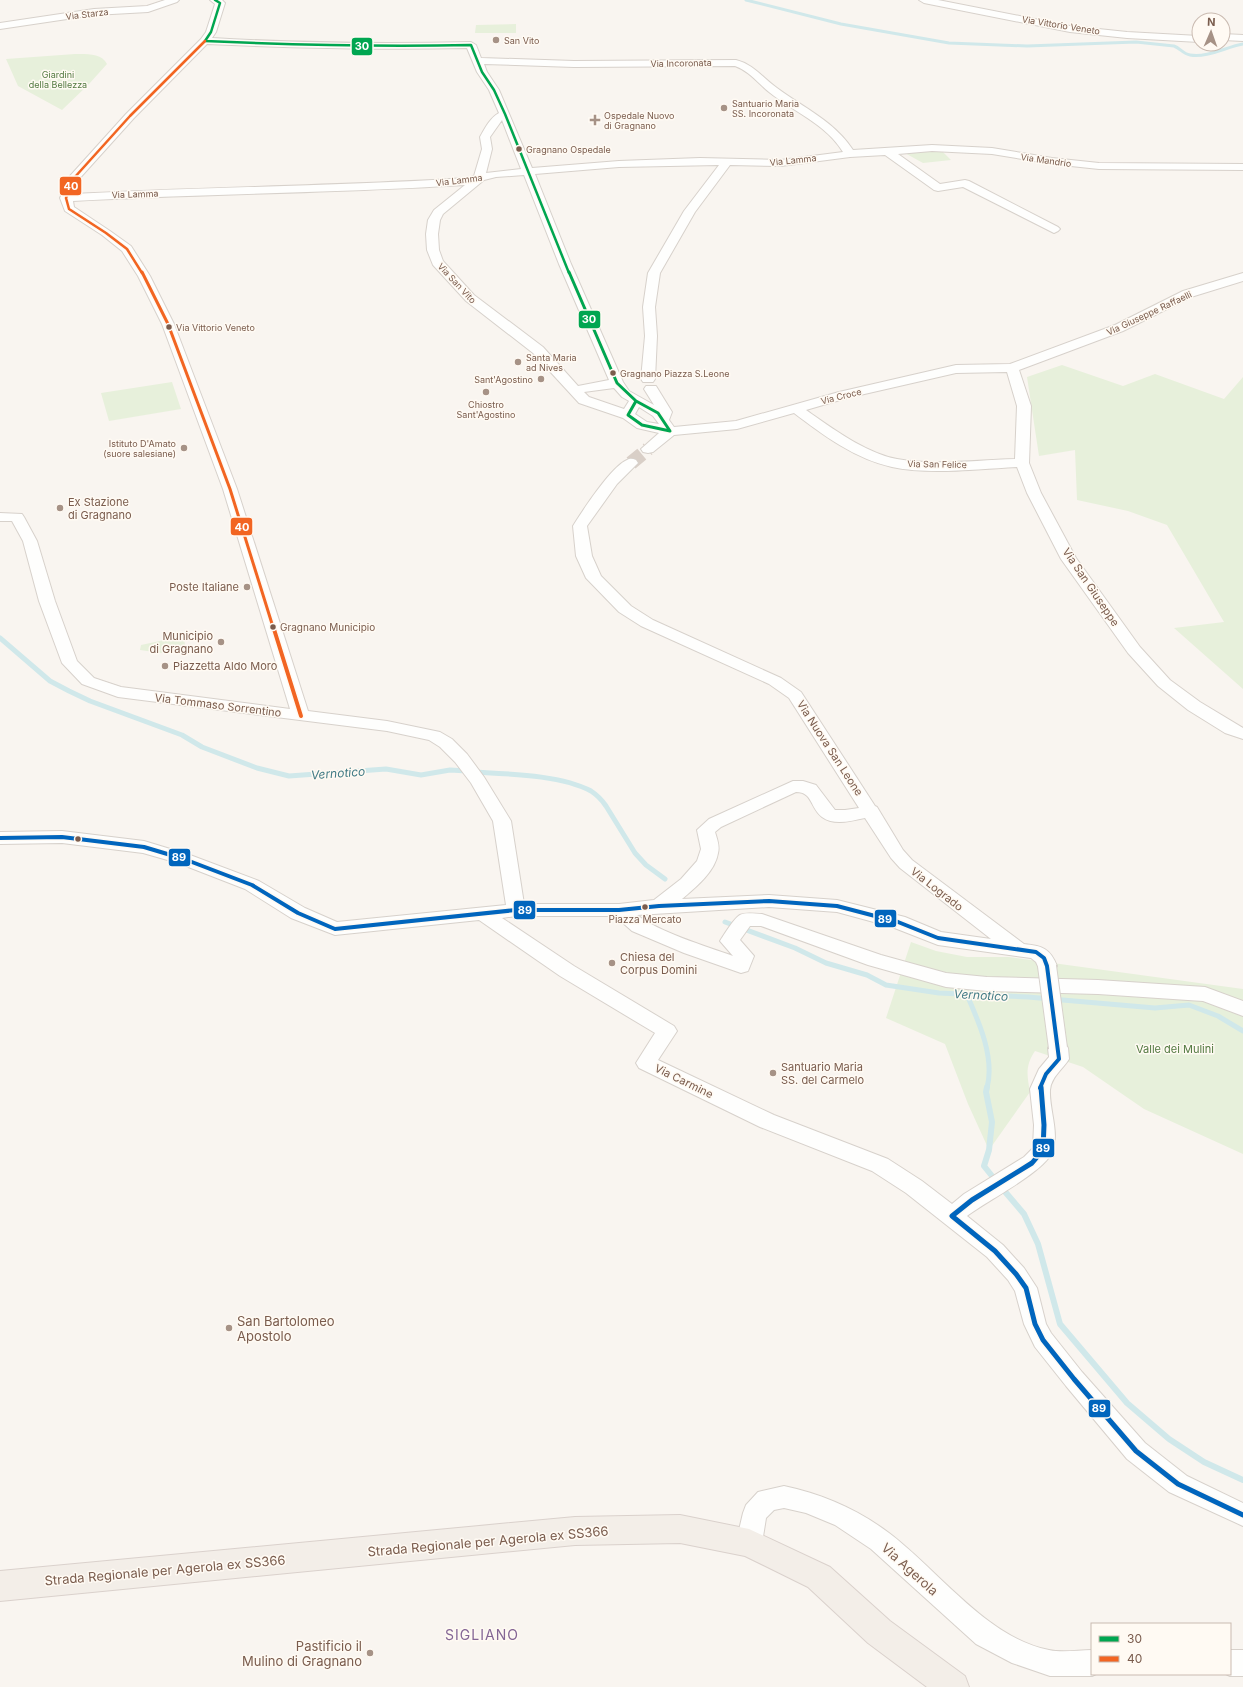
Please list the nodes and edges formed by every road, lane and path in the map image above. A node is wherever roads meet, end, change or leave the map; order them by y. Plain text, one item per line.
1 (174, 0) edge
2 (215, 0) edge
3 (924, 0) edge
4 (0, 26) edge
5 (207, 37) junction
6 (1231, 38) edge
7 (1243, 38) edge
8 (1191, 39) edge
9 (479, 61) junction
10 (505, 114) junction
11 (888, 151) junction
12 (850, 154) junction
13 (728, 162) junction
14 (1243, 167) edge
15 (529, 171) junction
16 (479, 178) junction
17 (66, 198) junction
18 (1054, 229) dead end
19 (1243, 277) edge
20 (1012, 368) junction
21 (575, 390) junction
22 (626, 392) junction
23 (795, 408) junction
24 (628, 415) junction
25 (667, 426) junction
26 (648, 449) tunnel mouth
27 (631, 463) tunnel mouth
28 (1022, 464) junction
29 (4, 517) edge
30 (301, 716) junction
31 (1243, 734) edge
32 (870, 811) junction
33 (0, 838) edge
34 (659, 906) junction
35 (516, 910) junction
36 (619, 910) junction
37 (481, 913) junction
38 (969, 913) junction
39 (954, 939) junction
40 (1021, 950) junction
41 (1243, 1009) edge
42 (952, 1216) junction
43 (1243, 1515) edge
44 (749, 1543) junction
45 (0, 1586) edge
46 (1091, 1663) edge
47 (1231, 1663) edge
48 (1243, 1663) edge
49 (939, 1681) edge

1 - 4 street, Via Starza
2 - 5 street
3 - 8 street, Via Vittorio Veneto
5 - 9 street
5 - 17 street
6 - 7 street
9 - 10 street
9 - 12 street, Via Incoronata
10 - 15 street
10 - 16 street
11 - 12 street, Via Mandrio
11 - 14 street, Via Mandrio
11 - 18 street
12 - 13 street, Via Lamma
13 - 15 street, Via Lamma
13 - 25 street
15 - 16 street, Via Lamma
15 - 22 street
16 - 17 street, Via Lamma
16 - 21 street, Via San Vito
17 - 30 street
19 - 20 street, Via Giuseppe Raffaelli
20 - 23 street, Via Croce
20 - 28 street, Via San Giuseppe
21 - 22 street
21 - 24 street, Via San Vito
22 - 24 street
22 - 25 street
23 - 25 street, Via Croce
23 - 28 street, Via San Felice
24 - 25 street, Via Croce
25 - 26 street
27 - 32 street, Via Nuova San Leone
28 - 31 street, Via San Giuseppe
29 - 30 street, Via Tommaso Sorrentino
30 - 35 street, Via Tommaso Sorrentino
32 - 34 street, Via Nuova San Leone
32 - 38 street, Via Logrado
33 - 37 street
34 - 36 street
34 - 39 street
35 - 36 street
35 - 37 street
36 - 41 street
37 - 42 street, Via Carmine
38 - 39 street
38 - 40 street, Via Logrado
39 - 40 street
40 - 42 street, bridge
42 - 43 street
44 - 45 main road, Strada Regionale per Agerola ex SS366
44 - 46 street, Via Agerola
44 - 49 main road, Strada Regionale per Agerola ex SS366
47 - 48 street

